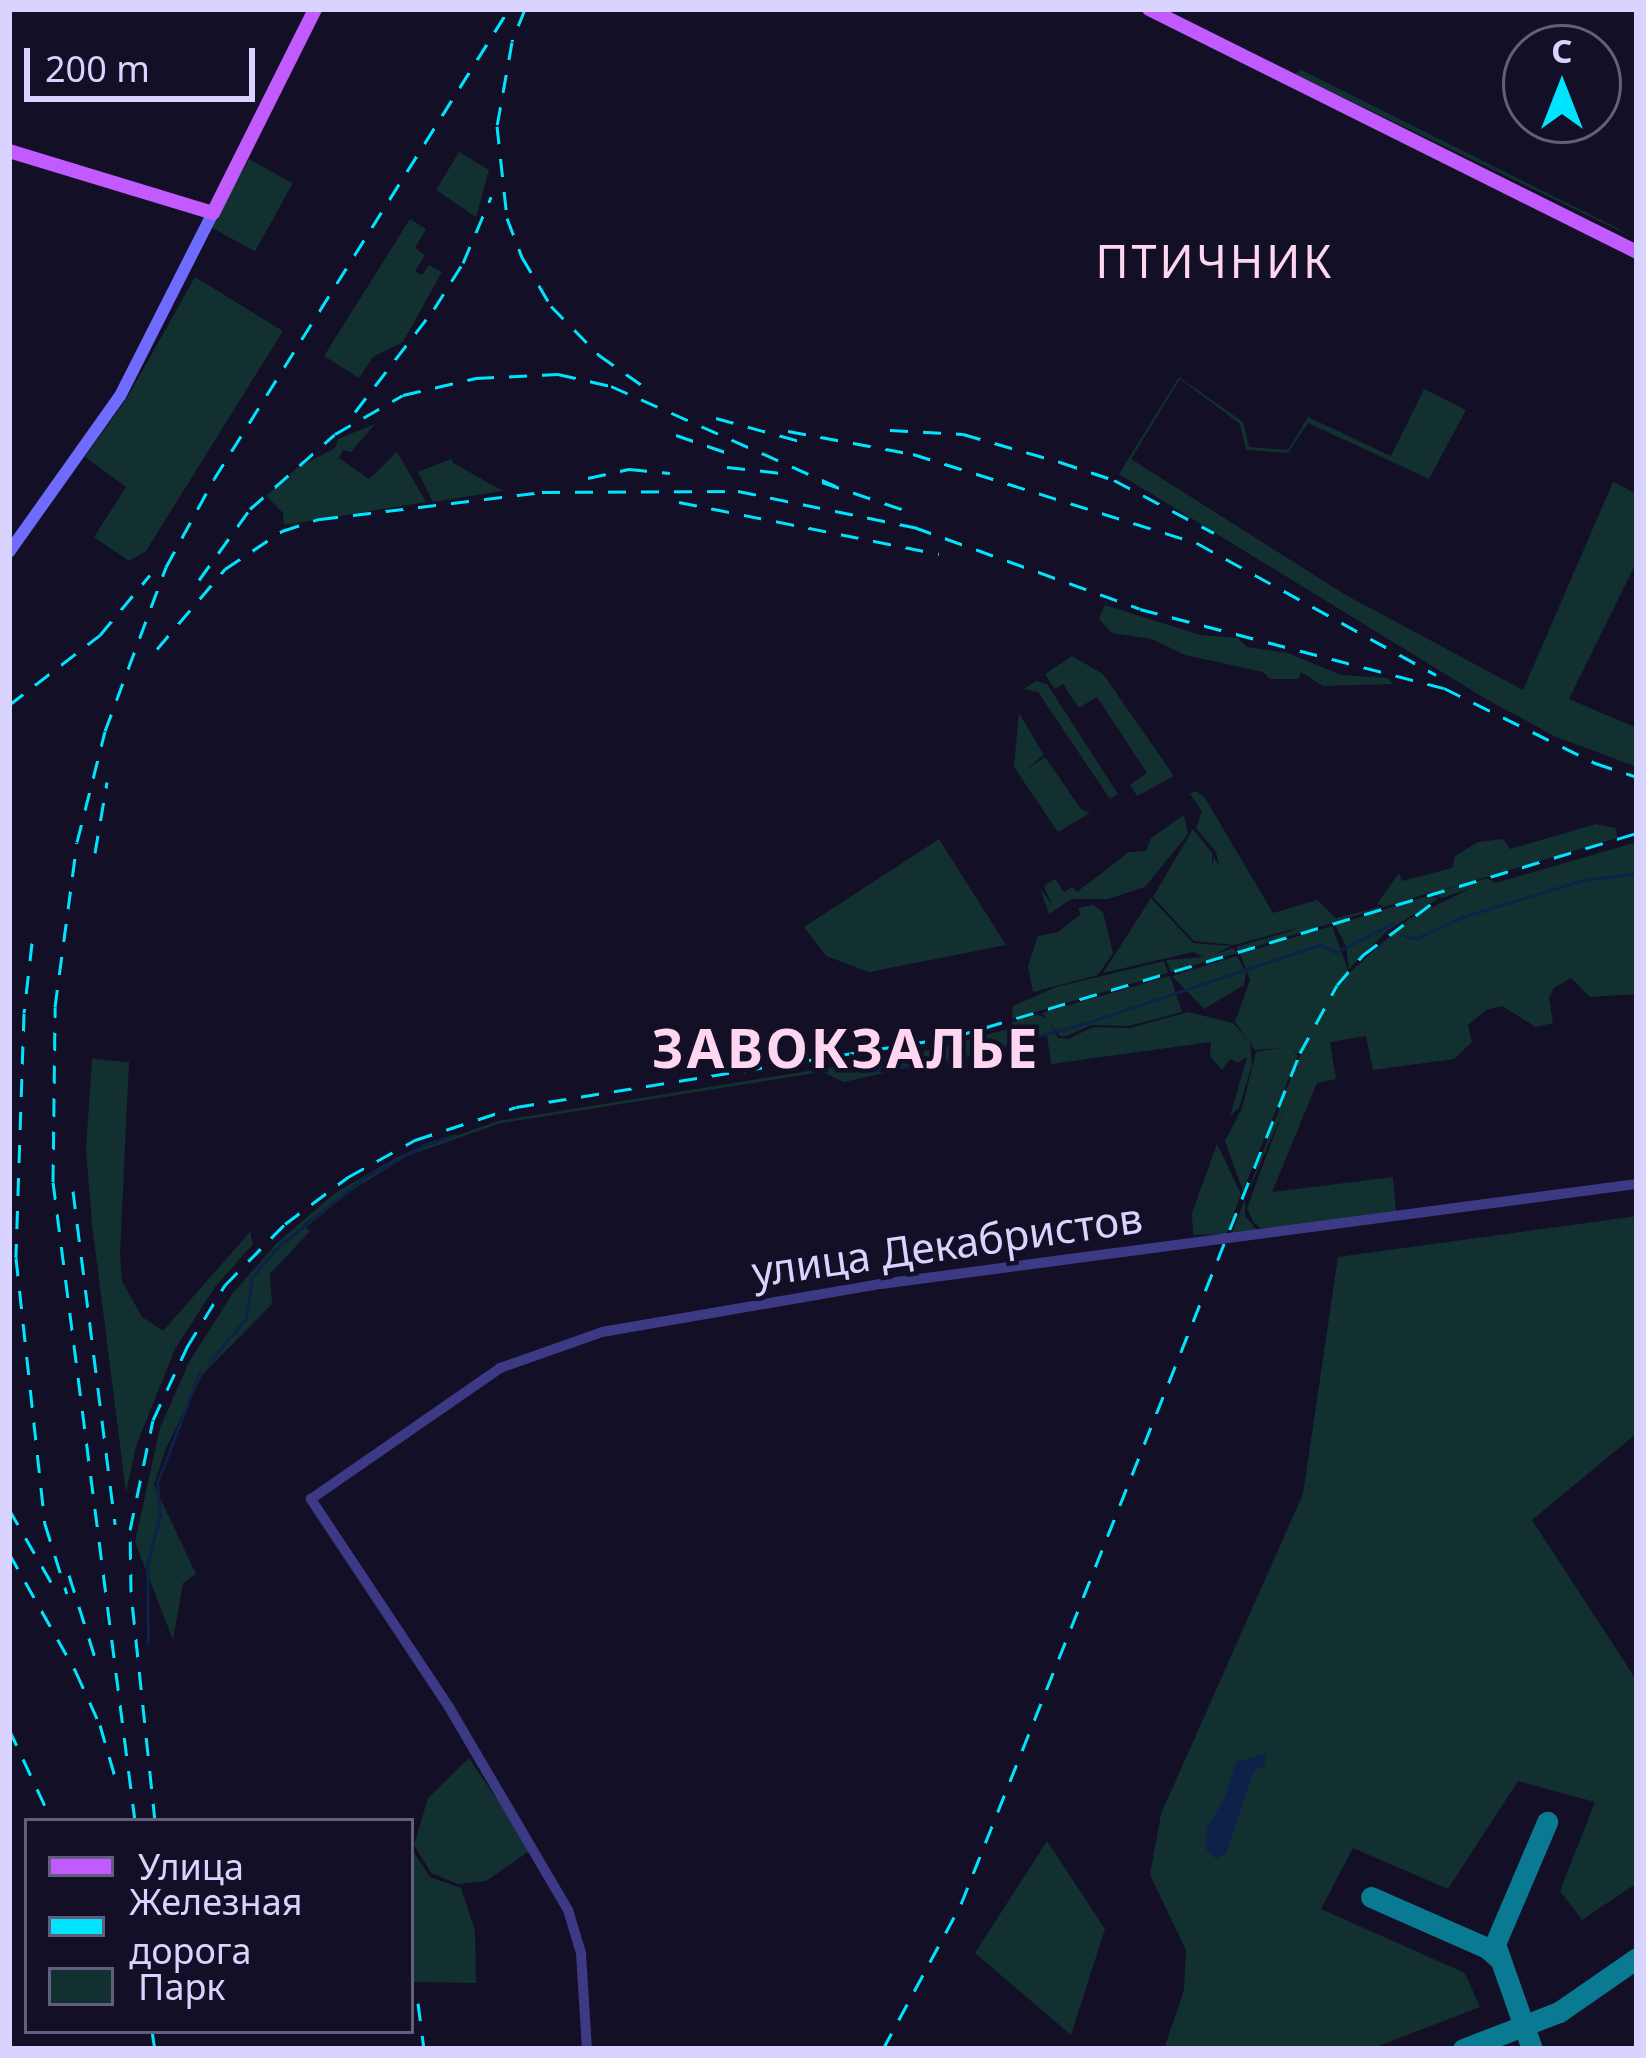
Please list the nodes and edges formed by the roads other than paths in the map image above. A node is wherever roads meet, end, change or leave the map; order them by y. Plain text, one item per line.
1 (315, 9) edge
2 (1149, 9) edge
3 (9, 152) edge
4 (213, 213) junction
5 (1637, 252) edge
6 (9, 552) edge
7 (1637, 1184) edge
8 (587, 2049) edge

1 - 4 main road
2 - 5 main road
3 - 4 main road
4 - 6 main road
7 - 8 street, улица Декабристов

